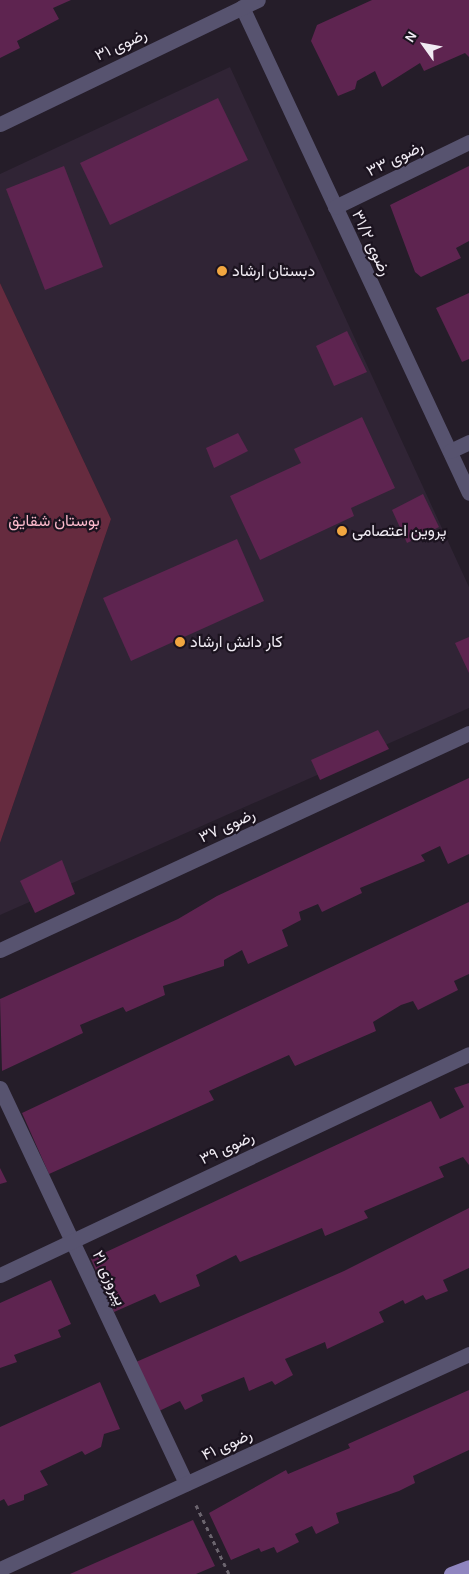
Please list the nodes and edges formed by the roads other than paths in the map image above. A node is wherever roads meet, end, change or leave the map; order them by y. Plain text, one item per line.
1 (258, 0) edge
2 (242, 7) junction
3 (0, 124) edge
4 (469, 142) edge
5 (335, 207) junction
6 (469, 442) edge
7 (450, 451) junction
8 (469, 493) edge
9 (469, 733) edge
10 (0, 950) edge
11 (469, 1054) edge
12 (0, 1088) edge
13 (72, 1241) junction
14 (0, 1274) edge
15 (469, 1354) edge
16 (186, 1483) junction
17 (469, 1567) edge
18 (0, 1569) edge
19 (451, 1574) edge

1 - 2 street, رضوی ۳۱
2 - 3 street, رضوی ۳۱
2 - 5 street, رضوی ۳۱/۲
4 - 5 street, رضوی ۳۳
5 - 7 street, رضوی ۳۱/۲
6 - 7 street
7 - 8 street, رضوی ۳۱/۲
9 - 10 street, رضوی ۳۷
11 - 13 street, رضوی ۳۹
12 - 13 street, پیروزی ۲۱
13 - 14 street, رضوی ۳۹
13 - 16 street, پیروزی ۲۱
15 - 16 street, رضوی ۴۱
16 - 18 street, رضوی ۴۱
17 - 19 main road

